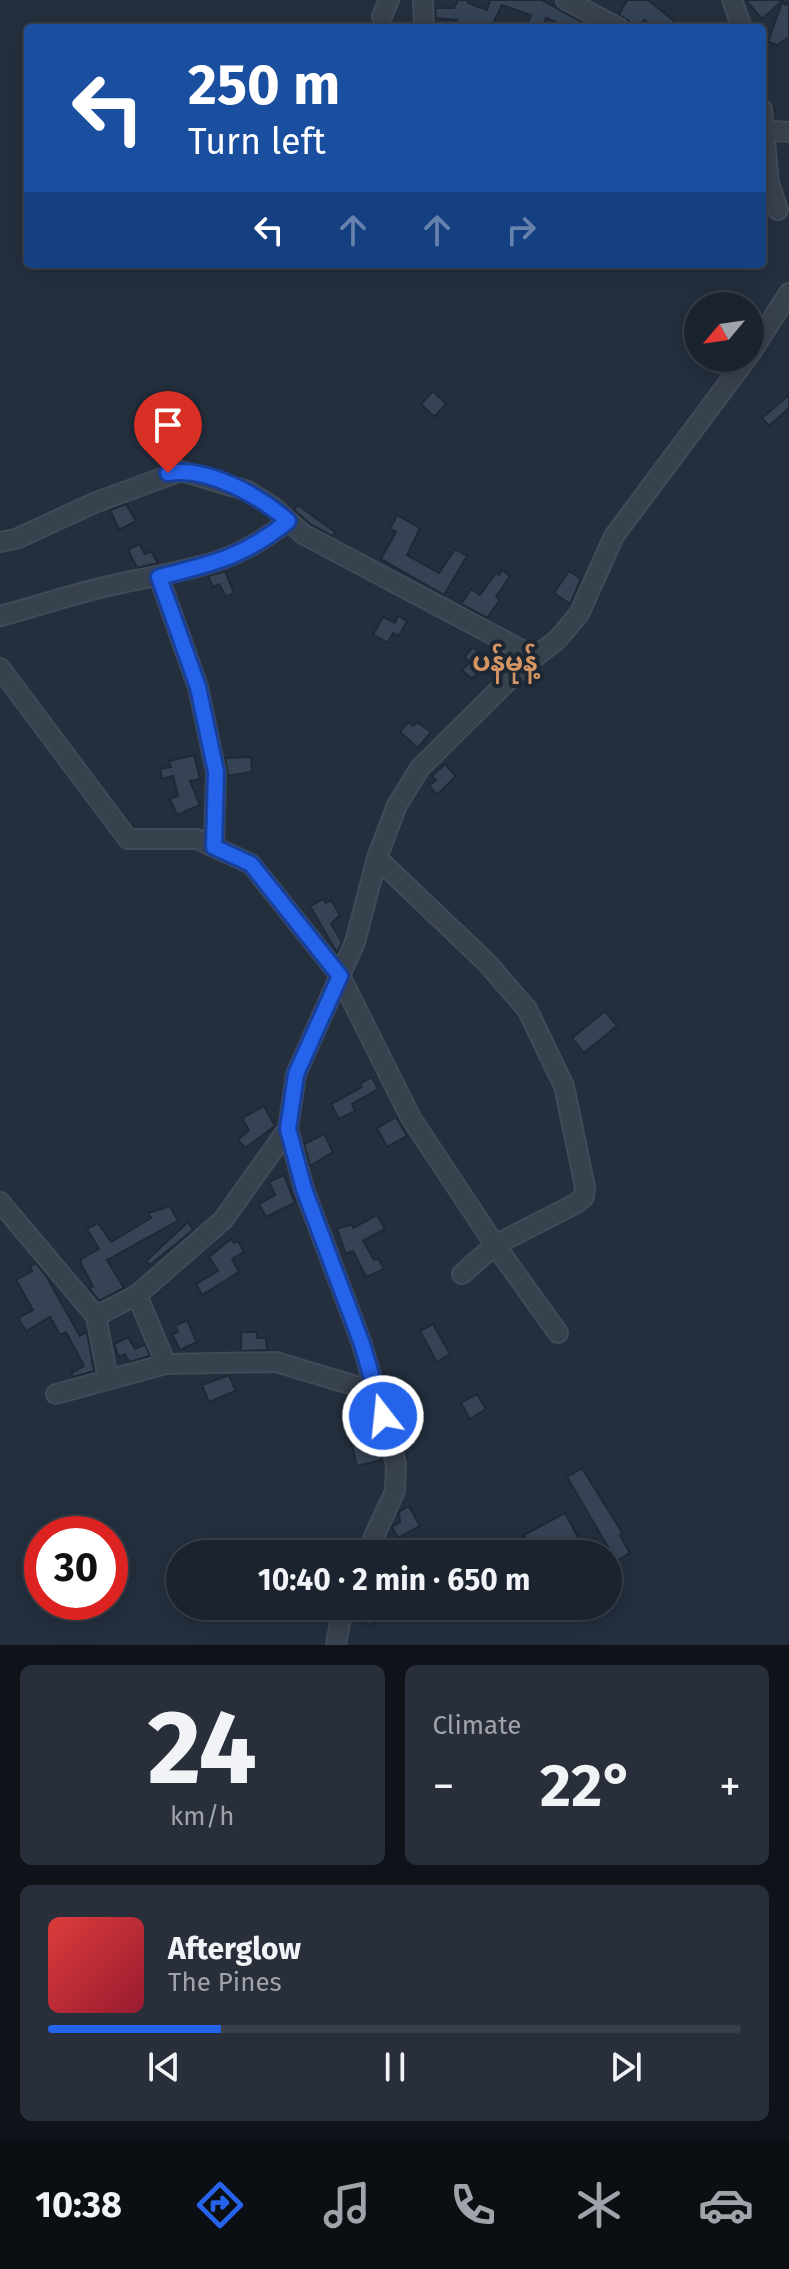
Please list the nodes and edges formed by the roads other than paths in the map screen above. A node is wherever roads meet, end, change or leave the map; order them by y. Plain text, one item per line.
1 (423, 0) edge
2 (566, 0) edge
3 (732, 0) edge
4 (424, 24) edge
5 (611, 24) edge
6 (741, 24) edge
7 (766, 130) edge
8 (789, 132) edge
9 (766, 156) edge
10 (778, 210) dead end
11 (789, 293) edge
12 (764, 332) edge
13 (737, 372) edge
14 (288, 521) junction
15 (0, 542) edge
16 (159, 577) junction
17 (0, 616) edge
18 (535, 657) junction
19 (0, 668) edge
20 (214, 847) junction
21 (377, 858) junction
22 (340, 976) junction
23 (288, 1129) junction
24 (0, 1202) edge
25 (8, 1226) edge
26 (495, 1245) junction
27 (462, 1274) dead end
28 (137, 1295) junction
29 (96, 1316) junction
30 (558, 1333) dead end
31 (166, 1364) junction
32 (108, 1379) junction
33 (376, 1392) junction
34 (56, 1394) dead end
35 (372, 1540) edge
36 (340, 1620) edge
37 (336, 1645) edge

1 - 4 street
2 - 5 street
3 - 6 street
7 - 8 street
9 - 10 street
11 - 12 street
13 - 18 street
14 - 15 street
14 - 16 street
14 - 18 street
16 - 17 street
16 - 20 street
18 - 21 street
19 - 20 street
20 - 22 street
21 - 22 street
21 - 26 street
22 - 23 street
22 - 26 street
23 - 28 street
23 - 33 street
24 - 25 street
25 - 29 street
26 - 27 street
26 - 30 street
28 - 29 street
28 - 31 street
29 - 32 street
31 - 32 street
31 - 33 street
32 - 34 street
33 - 35 street
36 - 37 street

